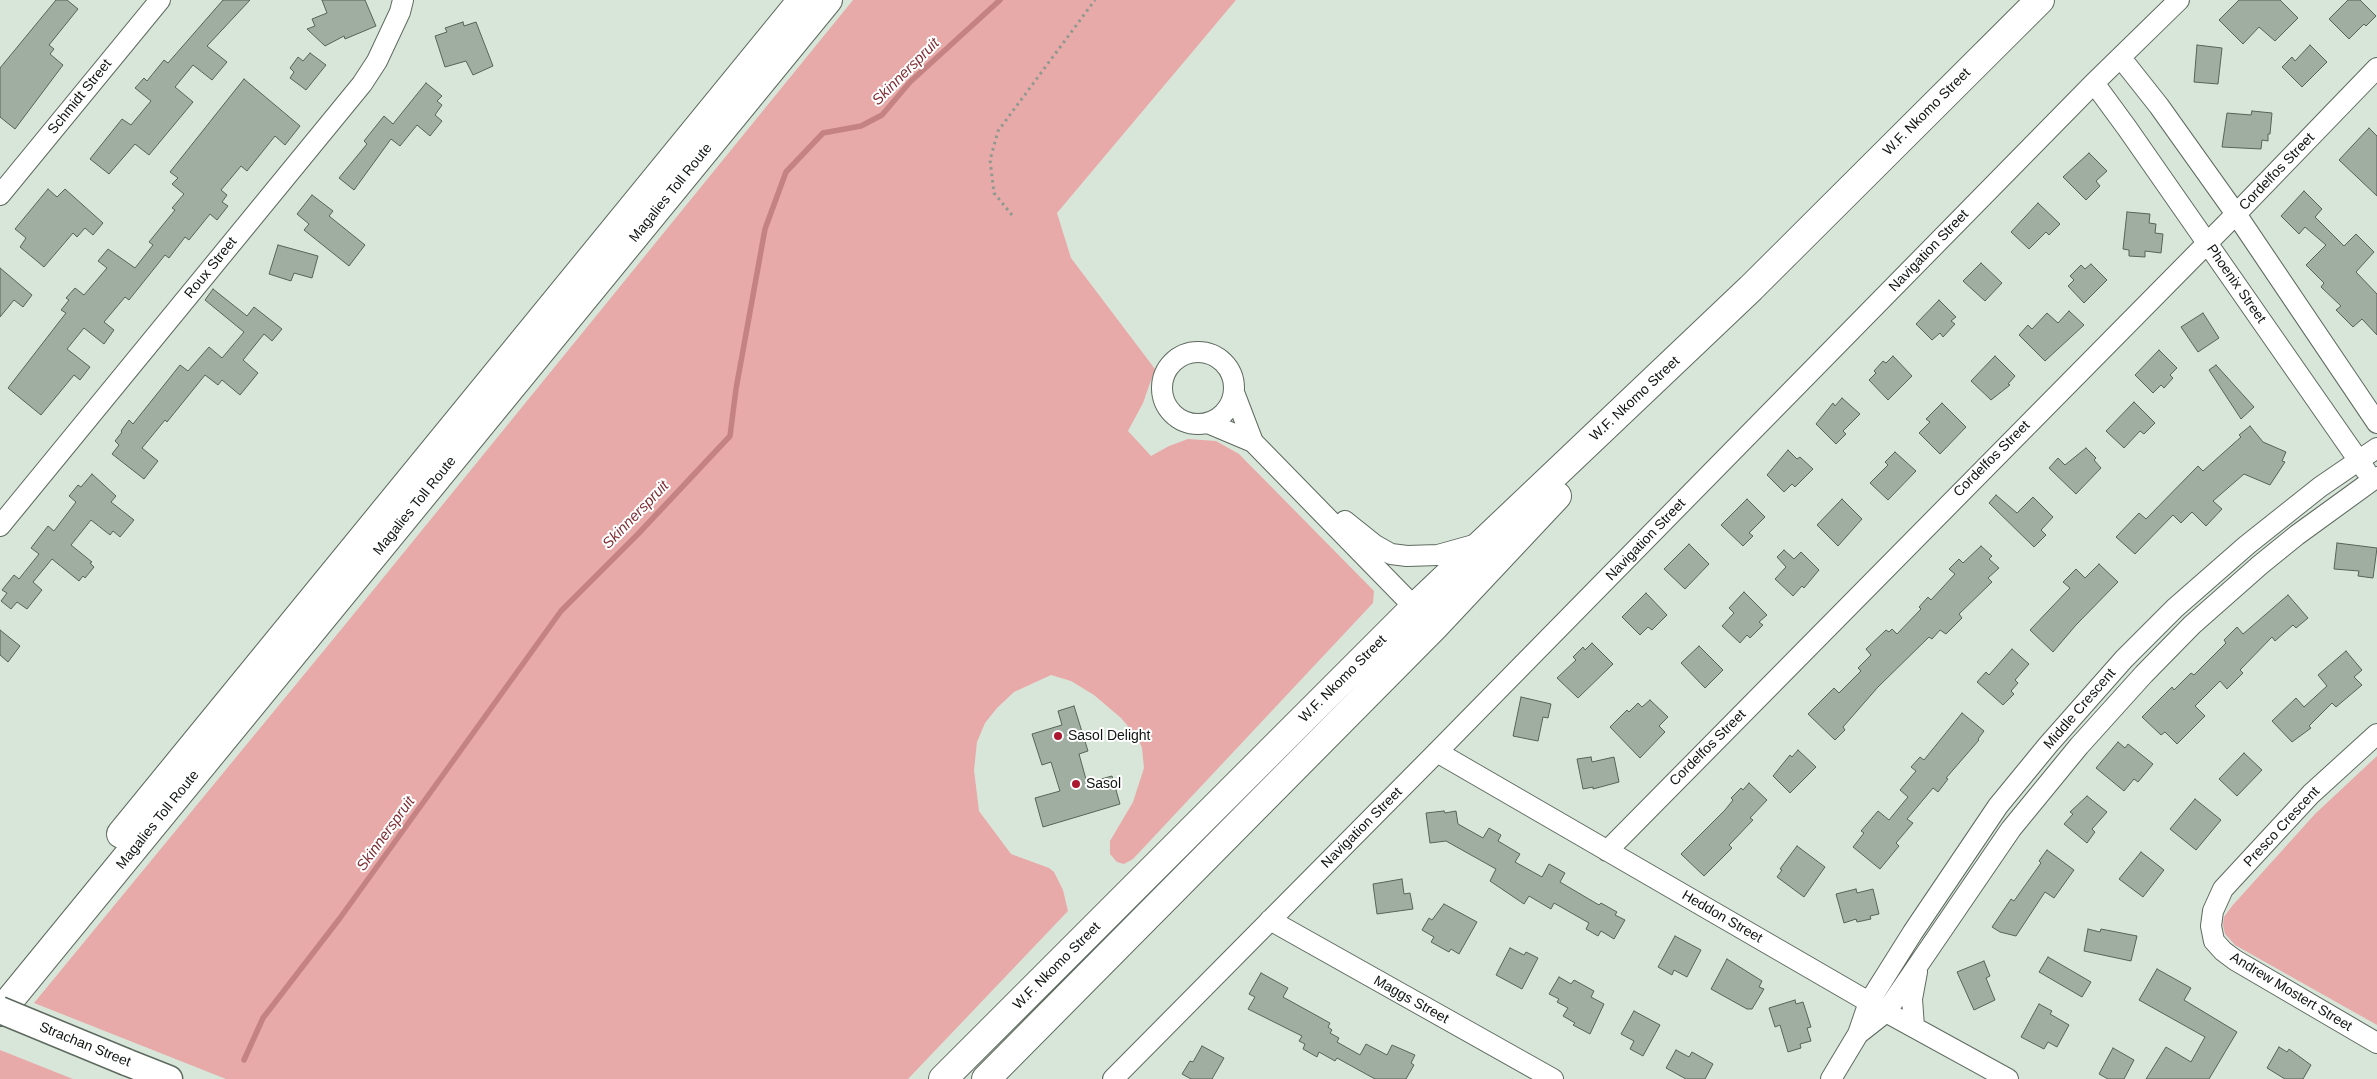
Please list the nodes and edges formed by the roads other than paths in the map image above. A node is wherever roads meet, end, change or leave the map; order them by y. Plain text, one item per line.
1 (160, 0) edge
2 (403, 0) edge
3 (802, 0) edge
4 (828, 0) edge
5 (2040, 0) edge
6 (2179, 0) edge
7 (2122, 58) junction
8 (2376, 71) edge
9 (2094, 83) junction
10 (0, 195) edge
11 (2236, 214) junction
12 (2207, 243) junction
13 (1751, 288) junction
14 (1234, 395) junction
15 (1208, 423) junction
16 (2377, 423) edge
17 (1253, 442) junction
18 (2377, 448) edge
19 (2359, 461) junction
20 (1278, 468) junction
21 (2376, 481) edge
22 (0, 526) edge
23 (1484, 542) junction
24 (1415, 607) junction
25 (1434, 627) junction
26 (2377, 734) edge
27 (1437, 752) junction
28 (1607, 851) junction
29 (1270, 920) junction
30 (2212, 935) joint
31 (1918, 968) junction
32 (0, 982) edge
33 (1878, 1007) junction
34 (0, 1011) edge
35 (1914, 1027) junction
36 (2377, 1043) edge
37 (169, 1079) edge
38 (943, 1079) edge
39 (986, 1079) edge
40 (1112, 1079) edge
41 (1553, 1079) edge
42 (1831, 1079) edge
43 (2008, 1079) edge

1 - 10 street, Schmidt Street
2 - 22 street, Roux Street
3 - 32 main road, Magalies Toll Route
4 - 34 main road, Magalies Toll Route
5 - 13 main road, W.F. Nkomo Street
6 - 7 street, Navigation Street
7 - 9 street, Navigation Street
7 - 11 street
8 - 11 street, Cordelfos Street
9 - 12 street, Phoenix Street
9 - 27 street, Navigation Street
11 - 12 street, Cordelfos Street
11 - 16 street
12 - 19 street, Phoenix Street
12 - 28 street, Cordelfos Street
13 - 23 main road, W.F. Nkomo Street
13 - 25 main road, W.F. Nkomo Street
14 - 15 street
14 - 15 street
14 - 17 street
15 - 17 street
17 - 20 street
18 - 19 street, Middle Crescent
19 - 21 street, Phoenix Street
19 - 33 street, Middle Crescent
20 - 23 street
20 - 24 street
21 - 31 street, Middle Crescent
23 - 24 main road, W.F. Nkomo Street
24 - 25 street
24 - 38 main road, W.F. Nkomo Street
25 - 39 main road, W.F. Nkomo Street
26 - 30 street, Presco Crescent
27 - 28 street, Heddon Street
27 - 29 street, Navigation Street
28 - 33 street, Heddon Street
29 - 40 street, Navigation Street
29 - 41 street, Maggs Street
30 - 36 street, Andrew Mostert Street
31 - 33 street, Middle Crescent
31 - 35 street
33 - 35 street, Heddon Street
33 - 42 street, Middle Crescent
34 - 37 street, Strachan Street, bridge
35 - 43 street, Heddon Street

